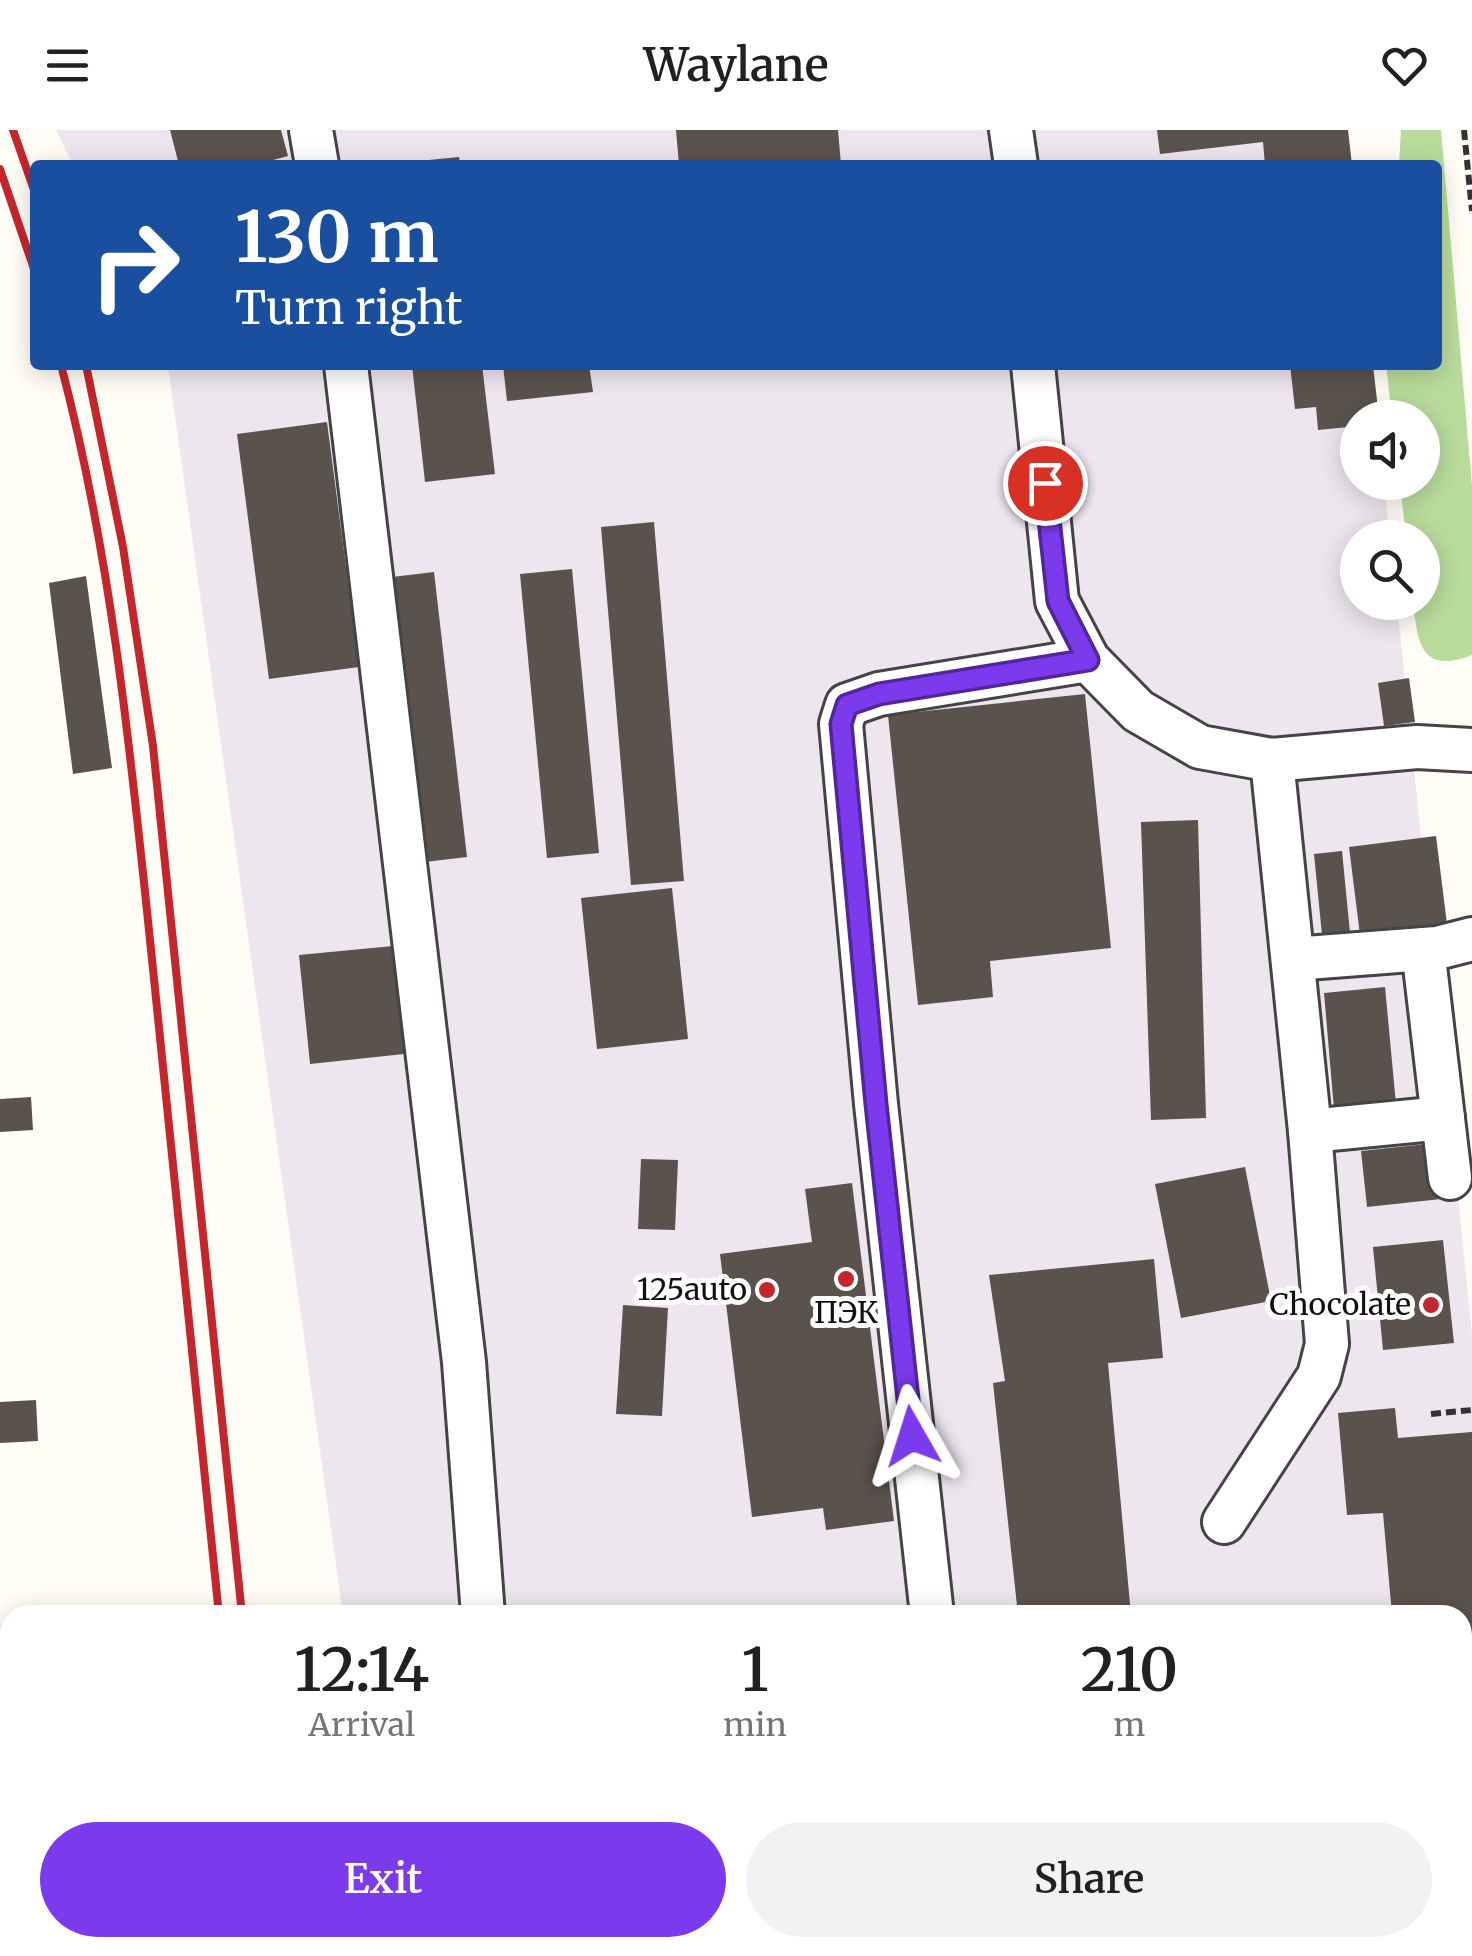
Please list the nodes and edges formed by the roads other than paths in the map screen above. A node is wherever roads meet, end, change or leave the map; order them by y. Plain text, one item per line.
1 (1011, 130) edge
2 (1015, 160) edge
3 (347, 370) edge
4 (1033, 370) edge
5 (1088, 660) junction
6 (1472, 750) edge
7 (1272, 760) junction
8 (1472, 938) edge
9 (1423, 948) junction
10 (1292, 959) junction
11 (1443, 1118) junction
12 (1310, 1131) junction
13 (1450, 1178) dead end
14 (1224, 1522) dead end
15 (482, 1605) edge
16 (931, 1605) edge

1 - 2 lane
3 - 15 lane
4 - 5 lane
5 - 7 lane
5 - 16 lane
6 - 7 lane
7 - 10 lane
8 - 9 lane
9 - 10 lane
9 - 11 lane
10 - 12 lane
11 - 12 lane
11 - 13 lane
12 - 14 lane

